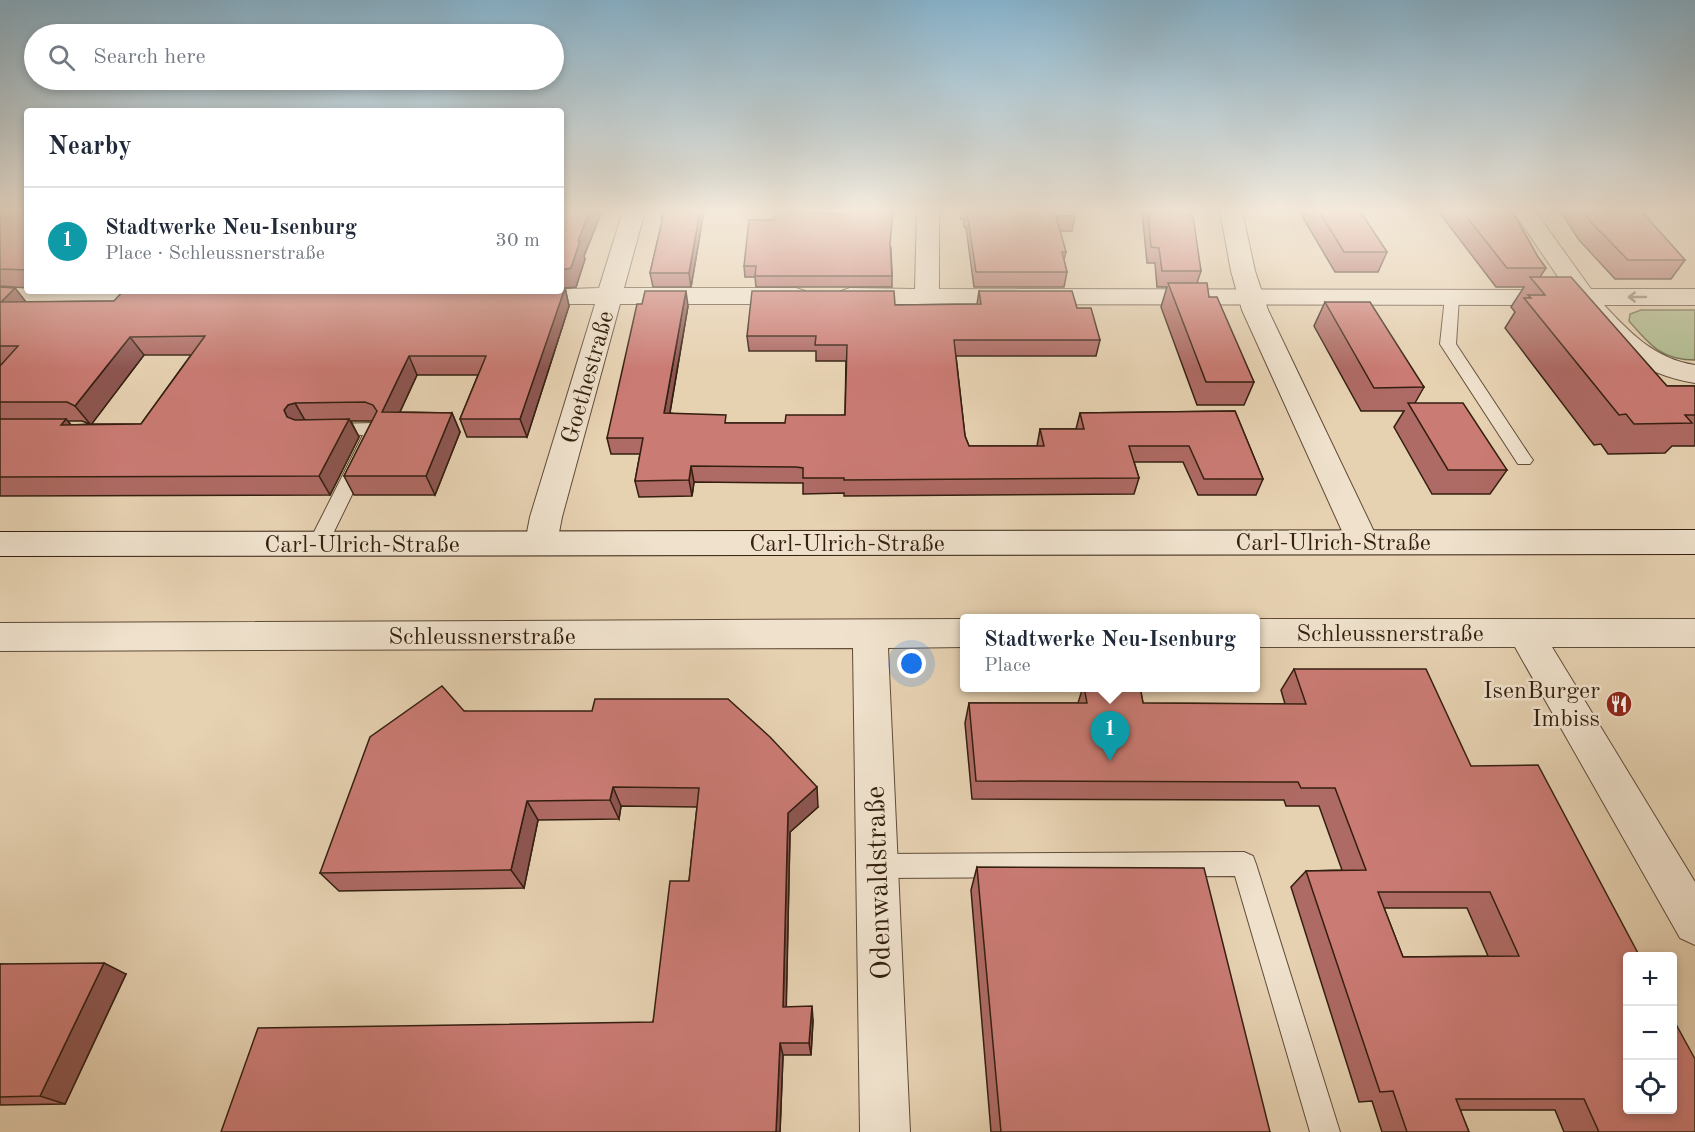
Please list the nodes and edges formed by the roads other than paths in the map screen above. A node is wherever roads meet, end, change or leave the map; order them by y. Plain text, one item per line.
1 (619, 264) edge
2 (927, 264) edge
3 (1243, 264) edge
4 (1561, 264) edge
5 (68, 294) edge
6 (0, 296) edge
7 (185, 296) edge
8 (502, 296) edge
9 (610, 296) junction
10 (927, 296) junction
11 (1250, 297) junction
12 (1452, 297) junction
13 (1584, 297) junction
14 (1695, 297) edge
15 (1695, 374) edge
16 (317, 430) edge
17 (1524, 460) dead end
18 (1362, 542) junction
19 (1695, 542) edge
20 (541, 543) junction
21 (0, 544) edge
22 (318, 544) junction
23 (960, 633) edge
24 (1260, 633) edge
25 (1525, 633) junction
26 (1695, 633) edge
27 (870, 634) junction
28 (0, 637) edge
29 (877, 867) junction
30 (1695, 923) edge
31 (885, 1132) edge
32 (1325, 1132) edge

1 - 9 street, Goethestraße
2 - 10 street
3 - 11 street
4 - 13 street
5 - 6 street
5 - 7 street
8 - 9 street
9 - 10 street
9 - 20 street, Goethestraße
10 - 11 street
11 - 12 street
11 - 18 street
12 - 13 street
12 - 17 lane
14 -> 13 street
13 - 15 street
16 - 22 lane
18 - 19 street, Carl-Ulrich-Straße
18 - 20 street, Carl-Ulrich-Straße
20 - 22 street, Carl-Ulrich-Straße
21 - 22 street, Carl-Ulrich-Straße
23 - 27 street, Schleussnerstraße
24 - 25 street, Schleussnerstraße
25 - 26 street, Schleussnerstraße
25 - 30 street
27 - 28 street, Schleussnerstraße
27 - 29 street, Odenwaldstraße
29 - 31 street, Odenwaldstraße
29 - 32 lane

